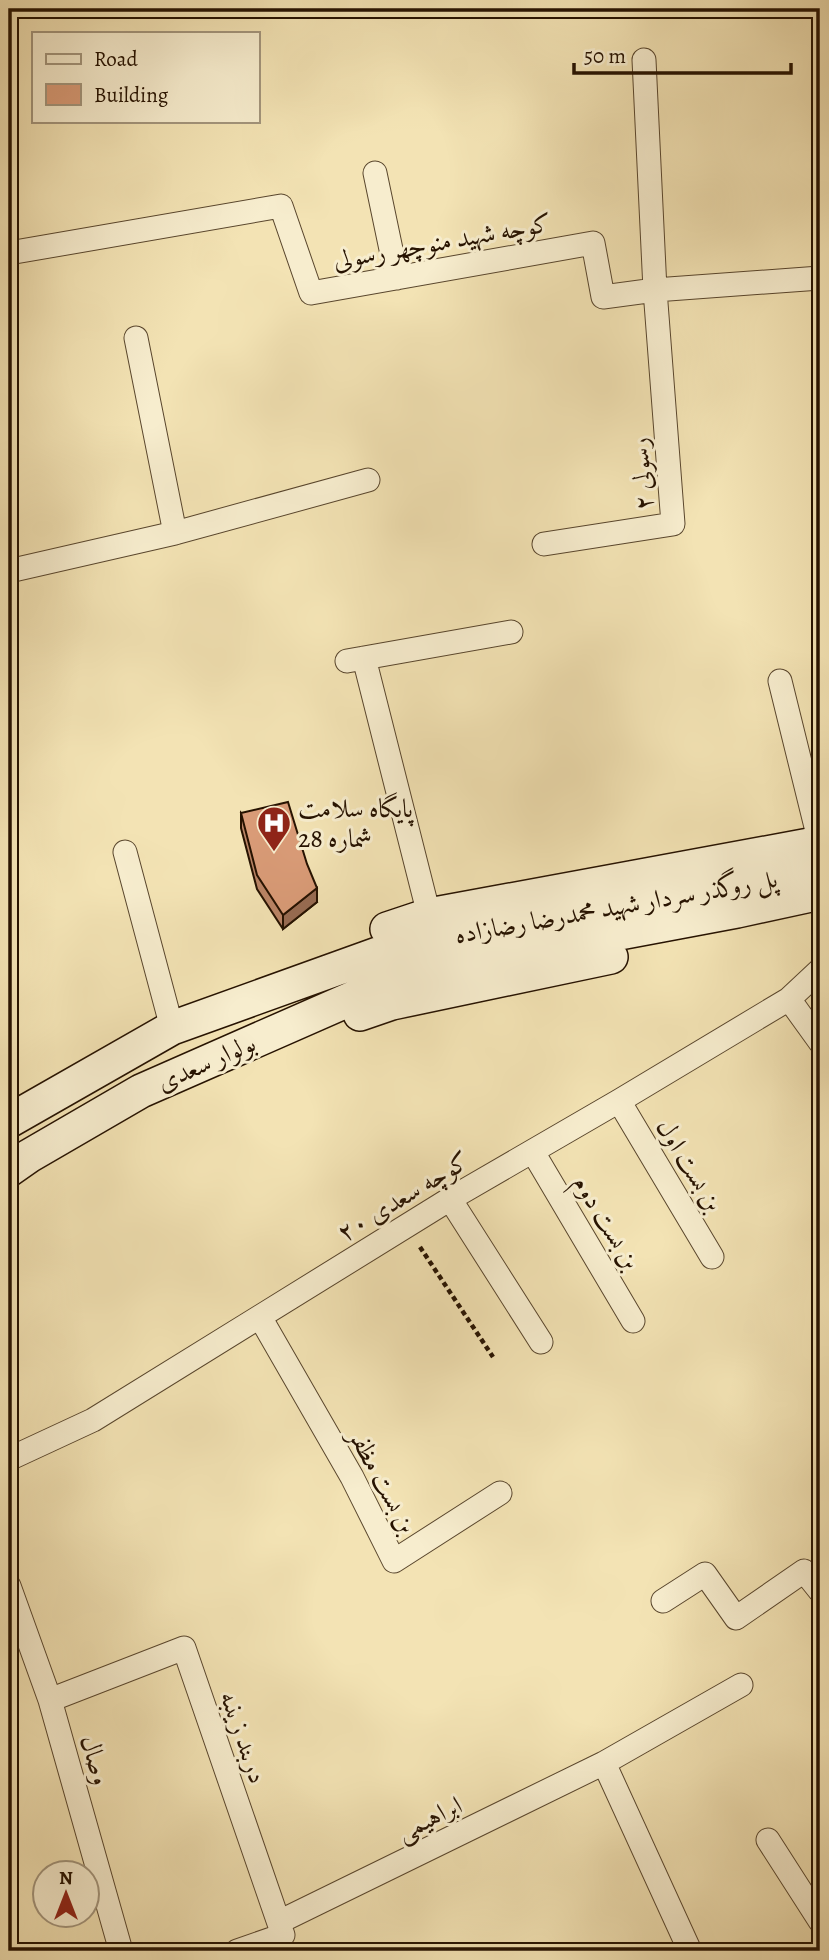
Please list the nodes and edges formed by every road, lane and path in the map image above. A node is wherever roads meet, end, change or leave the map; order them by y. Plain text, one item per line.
1 (644, 60) dead end
2 (375, 173) dead end
3 (9, 253) edge
4 (397, 278) junction
5 (820, 278) edge
6 (655, 290) junction
7 (136, 338) dead end
8 (368, 480) dead end
9 (175, 533) junction
10 (544, 544) dead end
11 (9, 570) edge
12 (511, 632) dead end
13 (780, 681) dead end
14 (820, 843) edge
15 (125, 852) dead end
16 (820, 868) edge
17 (820, 893) edge
18 (820, 913) edge
19 (429, 915) junction
20 (411, 957) junction
21 (820, 970) edge
22 (789, 999) junction
23 (240, 1003) junction
24 (172, 1028) junction
25 (256, 1040) junction
26 (820, 1042) edge
27 (619, 1101) junction
28 (9, 1121) edge
29 (9, 1127) edge
30 (533, 1152) junction
31 (19, 1163) edge
32 (450, 1199) junction
33 (406, 1226) junction
34 (712, 1257) dead end
35 (260, 1317) junction
36 (633, 1321) dead end
37 (541, 1342) dead end
38 (493, 1357) dead end
39 (9, 1459) edge
40 (500, 1493) dead end
41 (9, 1586) edge
42 (820, 1591) edge
43 (663, 1601) dead end
44 (741, 1685) dead end
45 (50, 1700) junction
46 (604, 1763) junction
47 (768, 1840) dead end
48 (820, 1921) edge
49 (279, 1922) junction
50 (121, 1951) edge
51 (237, 1951) edge
52 (690, 1951) edge

1 - 6 street
2 - 4 street
3 - 4 street, کوچه شهید منوچهر رسولی
4 - 6 street, کوچه شهید منوچهر رسولی
5 - 6 street, کوچه شهید منوچهر رسولی
6 - 10 street, رسولی ۲
7 - 9 street
8 - 9 street
9 - 11 street
12 - 19 street
13 - 14 street
14 - 19 main road
15 - 24 street
16 - 20 main road, پل روگذر سردار شهید محمدرضا رضازاده
17 - 20 main road, پل روگذر سردار شهید محمدرضا رضازاده
18 - 25 main road
19 - 23 main road
20 - 23 main road, بولوار سعدی
20 - 25 main road, بولوار سعدی
21 - 22 street, کوچه سعدی ۲۰
22 - 26 street
22 - 27 street, کوچه سعدی ۲۰
23 - 24 main road, بولوار سعدی
24 - 28 main road, بولوار سعدی
25 - 31 main road, بولوار سعدی
27 - 30 street, کوچه سعدی ۲۰
27 - 34 street, بن بست اول
29 - 31 main road
30 - 32 street, کوچه سعدی ۲۰
30 - 36 street, بن بست دوم
32 - 33 street, کوچه سعدی ۲۰
32 - 37 street
33 - 35 street, کوچه سعدی ۲۰
33 - 38 path
35 - 39 street, کوچه سعدی ۲۰
35 - 40 street, بن بست مظفر
41 - 45 street, وصال
42 - 43 street
44 - 46 street, ابراهیمی
45 - 49 street, دربند زینبه
45 - 50 street, وصال
46 - 49 street, ابراهیمی
46 - 52 street
47 - 48 street
49 - 51 street

